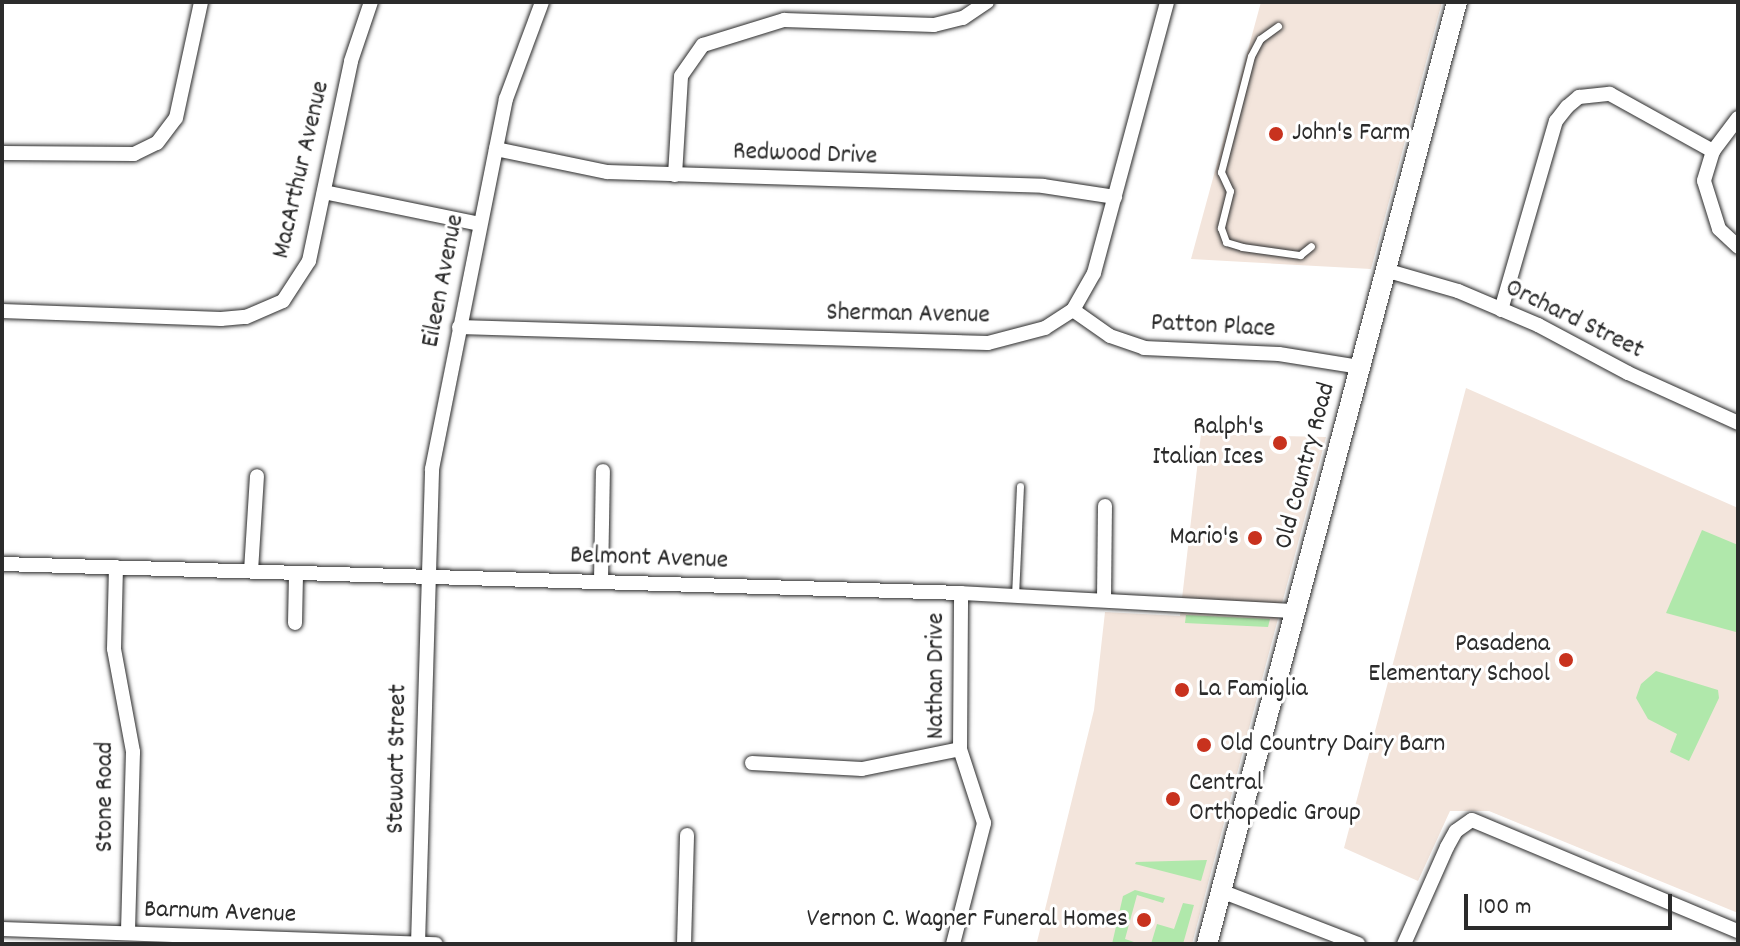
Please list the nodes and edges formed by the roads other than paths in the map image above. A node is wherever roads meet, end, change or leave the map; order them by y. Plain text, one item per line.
1 (201, 2) edge
2 (371, 2) edge
3 (542, 2) edge
4 (987, 2) edge
5 (1167, 2) edge
6 (1457, 2) edge
7 (1278, 26) dead end
8 (1738, 118) edge
9 (496, 149) junction
10 (1713, 151) junction
11 (2, 153) edge
12 (675, 175) junction
13 (324, 192) junction
14 (1115, 197) junction
15 (480, 224) junction
16 (1311, 246) dead end
17 (1738, 247) edge
18 (1385, 270) junction
19 (1073, 310) junction
20 (1501, 310) junction
21 (2, 311) edge
22 (459, 327) junction
23 (1359, 367) junction
24 (1738, 423) edge
25 (603, 471) dead end
26 (257, 476) dead end
27 (1020, 486) dead end
28 (1105, 506) dead end
29 (2, 564) edge
30 (116, 567) junction
31 (251, 571) junction
32 (296, 574) junction
33 (426, 576) junction
34 (601, 581) junction
35 (961, 593) junction
36 (1015, 596) junction
37 (1104, 600) junction
38 (1295, 611) junction
39 (295, 623) dead end
40 (960, 749) junction
41 (752, 763) dead end
42 (687, 835) dead end
43 (1221, 891) junction
44 (2, 929) edge
45 (1738, 931) edge
46 (128, 933) junction
47 (203, 940) edge
48 (418, 944) edge
49 (436, 944) edge
50 (684, 944) edge
51 (953, 944) edge
52 (1207, 944) edge
53 (1358, 944) edge
54 (1404, 944) edge

1 - 11 street
2 - 13 street, MacArthur Avenue
3 - 9 street, Eileen Avenue
4 - 12 street
5 - 14 street
6 - 18 main road, Old Country Road
7 - 16 lane
8 - 10 street
9 - 12 street, Redwood Drive
9 - 15 street, Eileen Avenue
10 - 17 street
10 - 20 street
12 - 14 street, Redwood Drive
13 - 15 street
13 - 21 street, MacArthur Avenue
14 - 19 street
15 - 22 street, Eileen Avenue
18 - 20 street, Orchard Street
18 - 23 main road, Old Country Road
19 - 22 street, Sherman Avenue
19 - 23 street, Patton Place
20 - 24 street, Orchard Street
22 - 33 street, Eileen Avenue
23 - 38 main road, Old Country Road
25 - 34 street
26 - 31 street
27 - 36 lane
28 - 37 street
29 - 30 street, Belmont Avenue
30 - 31 street, Belmont Avenue
30 - 46 street, Stone Road
31 - 32 street, Belmont Avenue
32 - 33 street, Belmont Avenue
32 - 39 street
33 - 34 street, Belmont Avenue
33 - 48 street, Stewart Street
34 - 35 street, Belmont Avenue
35 - 36 street, Belmont Avenue
35 - 40 street, Nathan Drive
36 - 37 street, Belmont Avenue
37 - 38 street, Belmont Avenue
38 - 43 main road, Old Country Road
40 - 41 street
40 - 51 street, Nathan Drive
42 - 50 street
43 - 52 main road, Old Country Road
43 - 53 street
44 - 46 street, Barnum Avenue
45 - 54 street
46 - 47 street, Barnum Avenue
47 - 48 street, Barnum Avenue
48 - 49 street, Barnum Avenue

